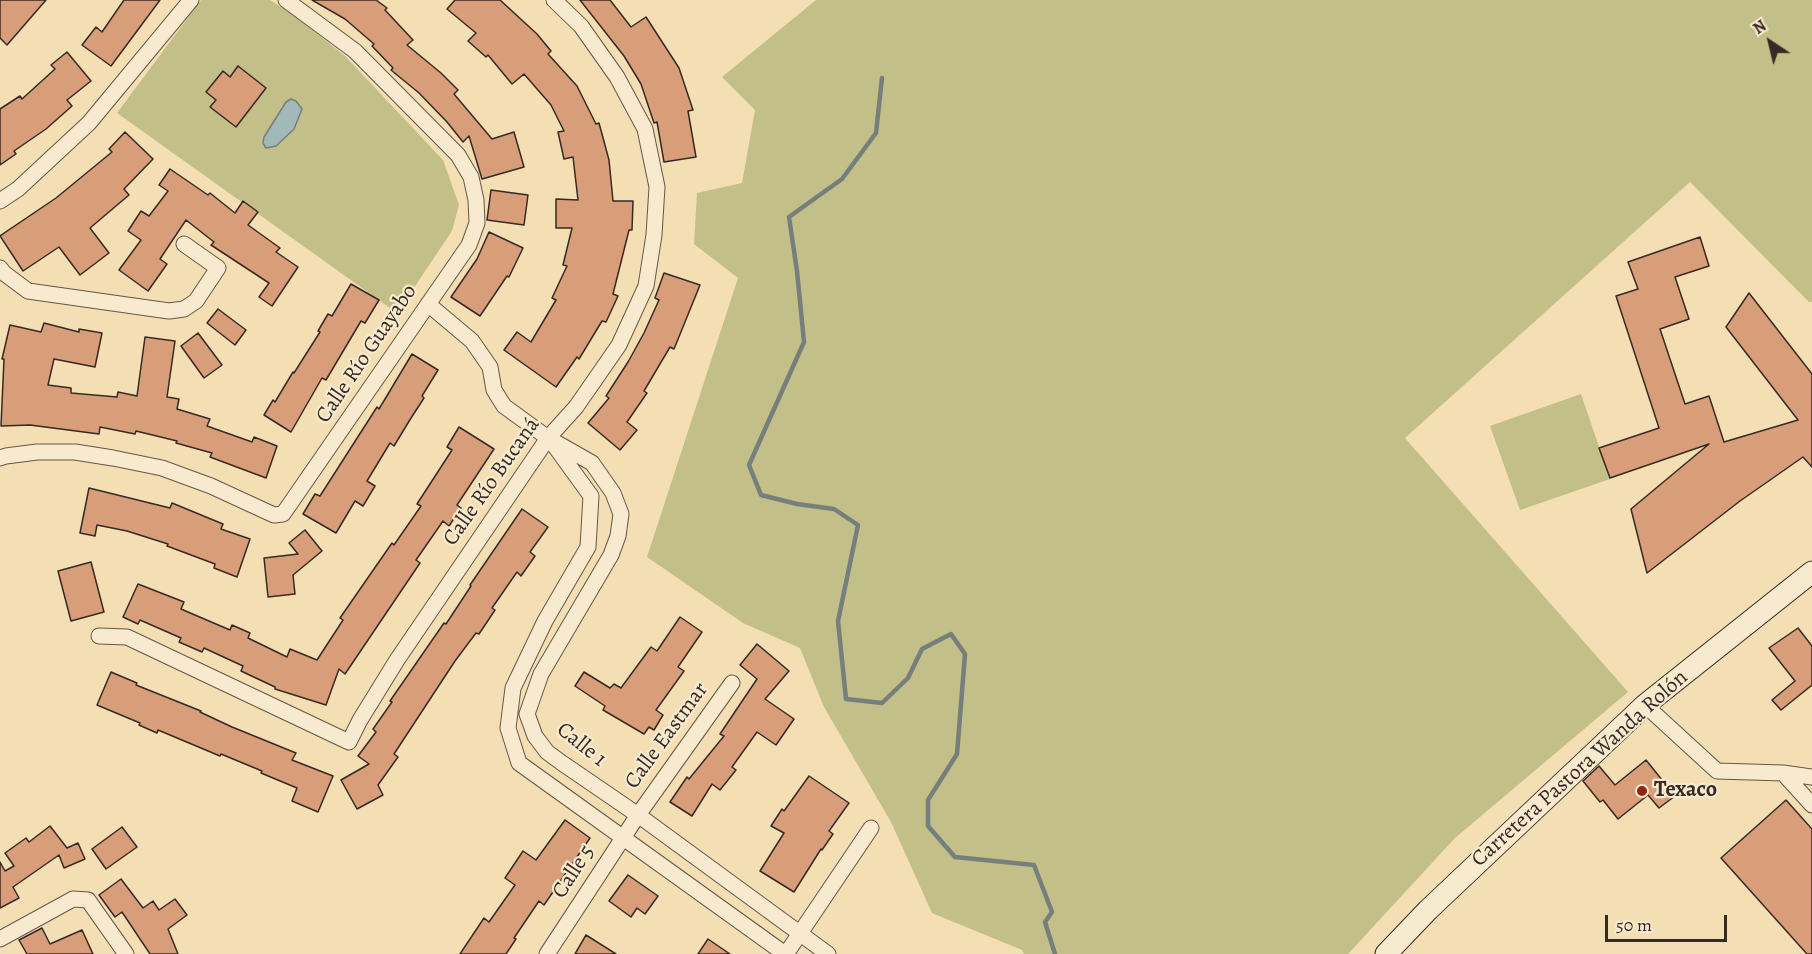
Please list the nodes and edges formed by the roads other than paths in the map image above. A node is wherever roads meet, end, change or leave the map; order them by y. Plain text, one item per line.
1 (191, 0) edge
2 (286, 0) edge
3 (554, 0) edge
4 (0, 201) edge
5 (184, 244) dead end
6 (0, 268) edge
7 (428, 304) junction
8 (548, 438) junction
9 (0, 458) edge
10 (1812, 572) edge
11 (99, 636) dead end
12 (732, 683) dead end
13 (1645, 705) junction
14 (1783, 773) junction
15 (1812, 777) edge
16 (1812, 805) edge
17 (638, 815) junction
18 (871, 828) dead end
19 (624, 837) junction
20 (800, 934) junction
21 (0, 939) edge
22 (126, 954) edge
23 (547, 954) edge
24 (785, 954) edge
25 (828, 954) edge
26 (1386, 954) edge

1 - 4 street
2 - 7 street, Calle Río Guayabo
3 - 8 street, Calle Río Bucaná
5 - 6 street
7 - 8 street, Calle 1
7 - 9 street, Calle Río Guayabo
8 - 11 street, Calle Río Bucaná
8 - 17 street, Calle 1
8 - 19 street, Calle 1
10 - 13 street, Carretera Pastora Wanda Rolón
12 - 17 street, Calle Eastmar
13 - 14 street
13 - 26 street, Carretera Pastora Wanda Rolón
14 - 15 street
14 - 16 street
17 - 19 street, Calle 5
17 - 20 street, Calle 1
18 - 20 street
19 - 23 street, Calle 5
19 - 24 street, Calle 1
20 - 24 street
20 - 25 street, Calle 1
21 - 22 street

